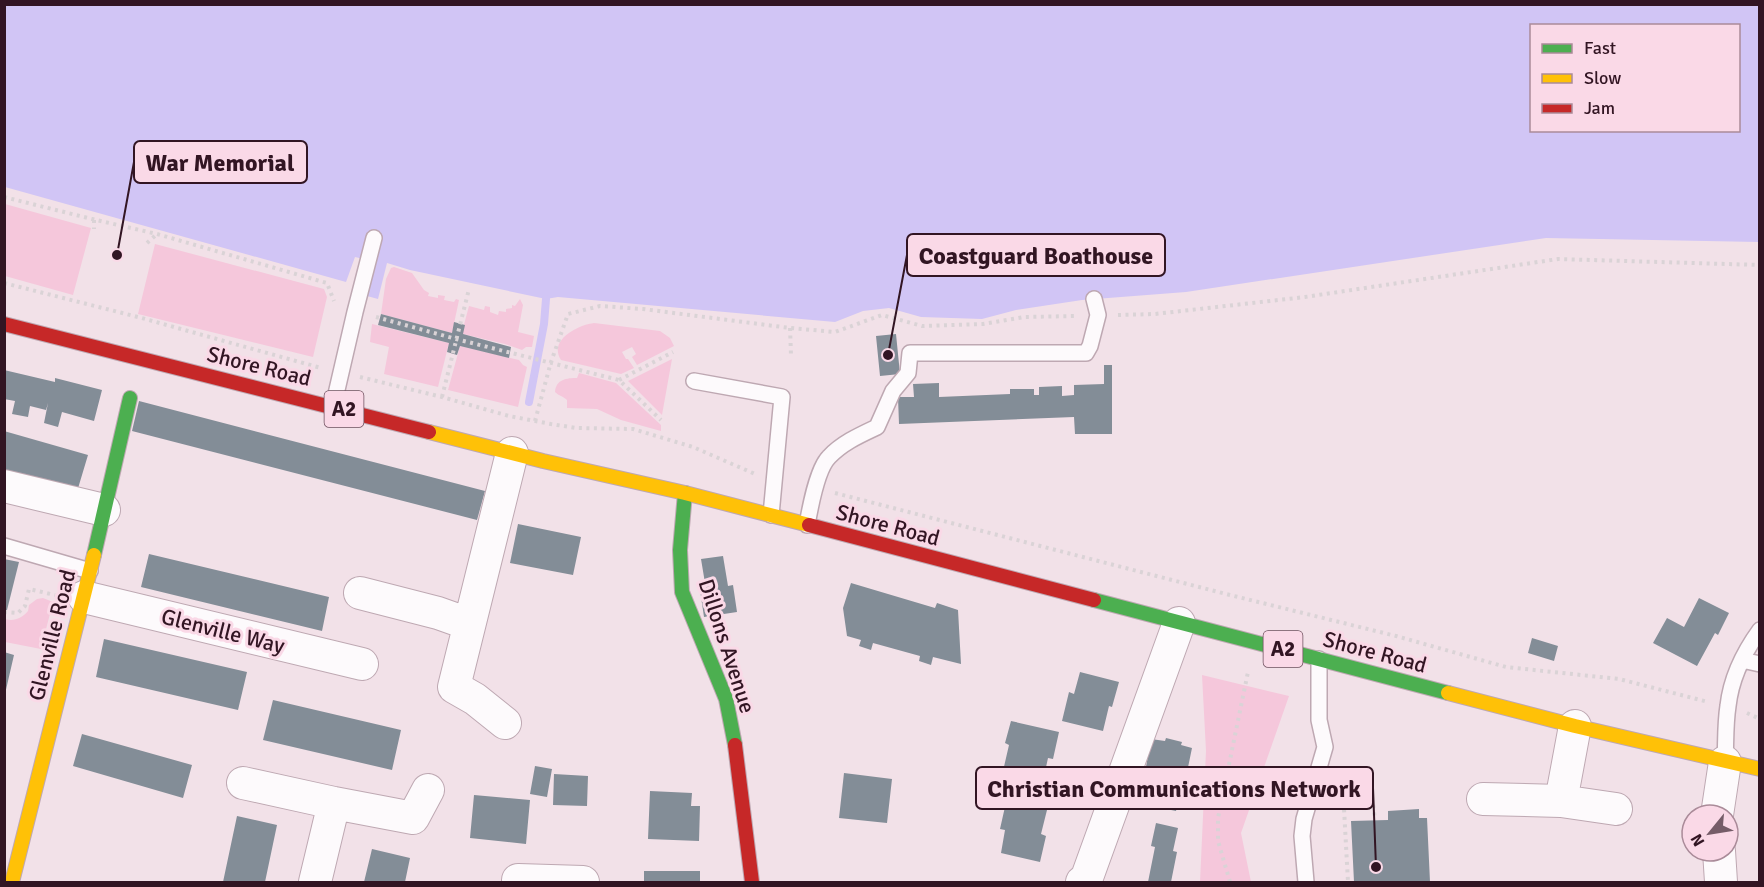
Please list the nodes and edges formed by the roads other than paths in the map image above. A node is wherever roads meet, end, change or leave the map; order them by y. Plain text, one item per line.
1 (375, 238) dead end
2 (1094, 299) dead end
3 (4, 324) edge
4 (694, 381) dead end
5 (130, 398) dead end
6 (333, 406) junction
7 (512, 453) junction
8 (4, 486) edge
9 (685, 493) junction
10 (104, 510) junction
11 (771, 515) junction
12 (807, 525) junction
13 (4, 546) edge
14 (85, 590) junction
15 (360, 593) dead end
16 (1179, 622) junction
17 (469, 624) junction
18 (1760, 630) edge
19 (1319, 659) junction
20 (1742, 660) junction
21 (362, 664) dead end
22 (1760, 664) edge
23 (505, 723) dead end
24 (1575, 726) junction
25 (1725, 762) junction
26 (1760, 769) edge
27 (243, 783) dead end
28 (428, 790) dead end
29 (1483, 799) dead end
30 (1561, 801) junction
31 (334, 803) junction
32 (1720, 803) edge
33 (1616, 809) dead end
34 (1720, 863) edge
35 (518, 880) dead end
36 (12, 882) edge
37 (315, 882) edge
38 (565, 882) edge
39 (752, 882) edge
40 (1082, 882) edge
41 (1306, 882) edge
42 (1721, 882) edge

1 - 6 lane
2 - 12 lane
3 - 6 main road, Shore Road / A2
4 - 11 lane
5 - 10 main road, Glenville Road
6 - 7 main road, Shore Road / A2
7 - 9 main road, Shore Road / A2
7 - 17 street
8 - 10 street
9 - 11 main road, Shore Road / A2
9 - 39 main road, Dillons Avenue
10 - 14 main road, Glenville Road
11 - 12 main road, Shore Road / A2
12 - 16 main road, Shore Road / A2
13 - 14 lane
14 - 21 street, Glenville Way
14 - 36 main road, Glenville Road
15 - 17 street
16 - 19 main road, Shore Road / A2
16 - 40 street
17 - 23 street
18 - 20 lane
19 - 24 main road, Shore Road / A2
19 - 41 lane
20 - 22 lane
20 - 25 lane
24 - 25 main road, Shore Road / A2
24 - 30 street
25 - 26 main road, Shore Road / A2
25 - 32 street
27 - 31 street
28 - 31 street
29 - 30 street
30 - 33 street
31 - 37 street
34 - 42 street
35 - 38 street

